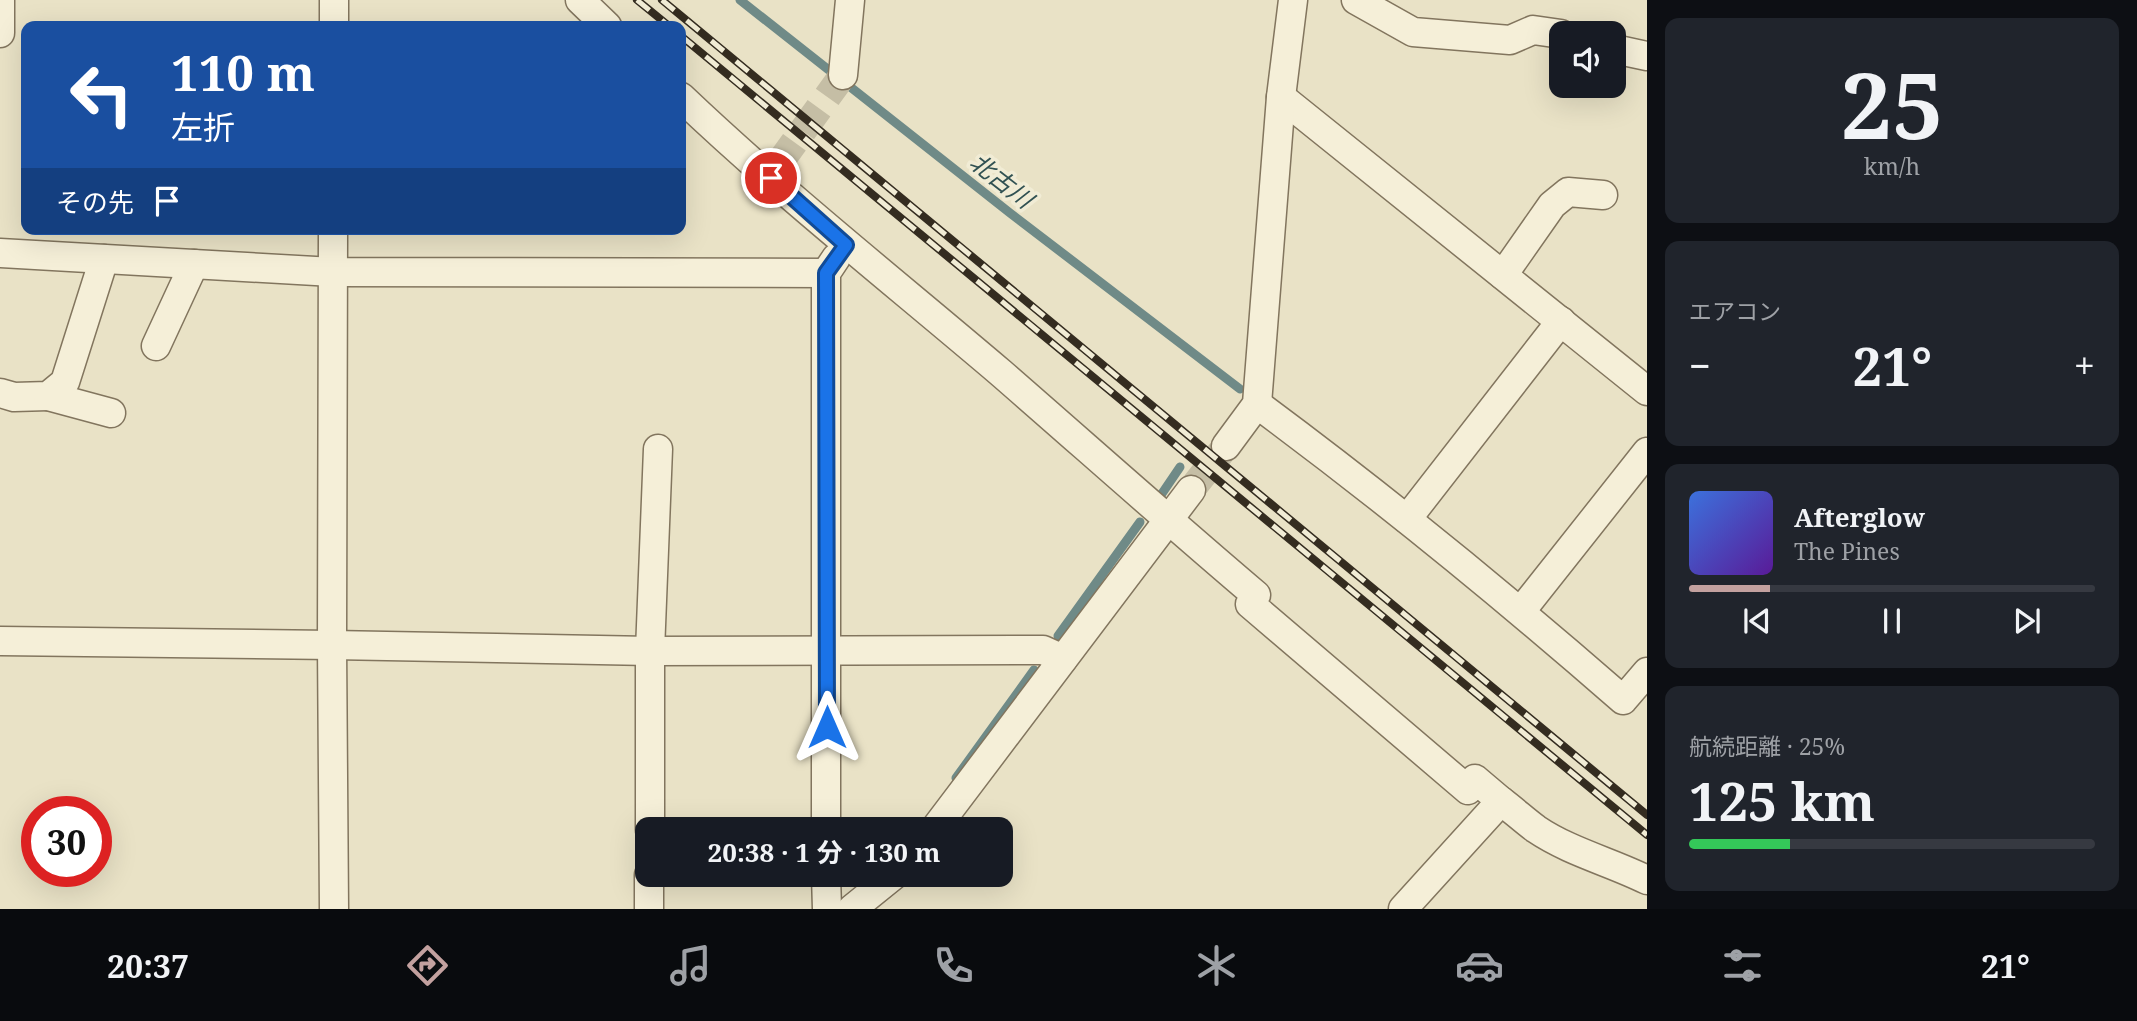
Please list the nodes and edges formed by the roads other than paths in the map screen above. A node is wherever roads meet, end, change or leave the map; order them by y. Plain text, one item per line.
1 (0, 0) edge
2 (334, 0) edge
3 (580, 0) edge
4 (850, 0) edge
5 (1293, 0) edge
6 (1356, 0) edge
7 (334, 21) edge
8 (602, 21) edge
9 (1549, 32) edge
10 (0, 33) edge
11 (1626, 52) edge
12 (1647, 56) edge
13 (843, 75) tunnel mouth
14 (1281, 97) junction
15 (686, 101) edge
16 (1603, 195) dead end
17 (333, 235) edge
18 (846, 245) junction
19 (0, 253) edge
20 (104, 259) junction
21 (194, 264) junction
22 (333, 272) junction
23 (826, 273) junction
24 (1503, 275) junction
25 (1561, 321) junction
26 (156, 346) dead end
27 (1647, 391) edge
28 (0, 393) edge
29 (48, 396) junction
30 (1257, 404) junction
31 (111, 413) dead end
32 (1226, 446) tunnel mouth
33 (658, 449) dead end
34 (1647, 452) edge
35 (1191, 490) tunnel mouth
36 (1407, 519) junction
37 (1169, 521) junction
38 (1521, 611) junction
39 (0, 641) edge
40 (332, 645) junction
41 (827, 650) junction
42 (650, 651) junction
43 (1063, 659) junction
44 (1641, 691) edge
45 (1502, 801) junction
46 (650, 817) edge
47 (826, 817) edge
48 (944, 817) edge
49 (1647, 880) edge
50 (649, 887) edge
51 (826, 887) edge
52 (879, 887) edge
53 (896, 887) edge
54 (334, 909) edge
55 (649, 909) edge
56 (827, 909) edge
57 (852, 909) edge
58 (882, 909) edge
59 (1403, 909) edge

1 - 10 street
2 - 7 street
3 - 8 street
4 - 13 street
5 - 14 street
6 - 9 street
11 - 12 street
14 - 24 street
14 - 30 street
15 - 18 street
16 - 24 street
17 - 22 street
18 - 23 street
18 - 37 street
19 - 20 street
20 - 21 street
20 - 29 street
21 - 22 street
21 - 26 street
22 - 23 street
22 - 40 street
23 - 41 street
24 - 25 street
25 - 27 street
25 - 36 street
28 - 29 street
29 - 31 street
30 - 32 street
30 - 36 street
33 - 42 street
34 - 38 street
35 - 37 street
36 - 38 street
37 - 43 street
37 - 45 street
38 - 44 street
39 - 40 street
40 - 42 street
40 - 54 street
41 - 42 street
41 - 43 street
41 - 47 street
42 - 46 street
43 - 48 street
45 - 49 street
45 - 59 street
50 - 55 street
51 - 56 street
52 - 57 street
53 - 58 street

